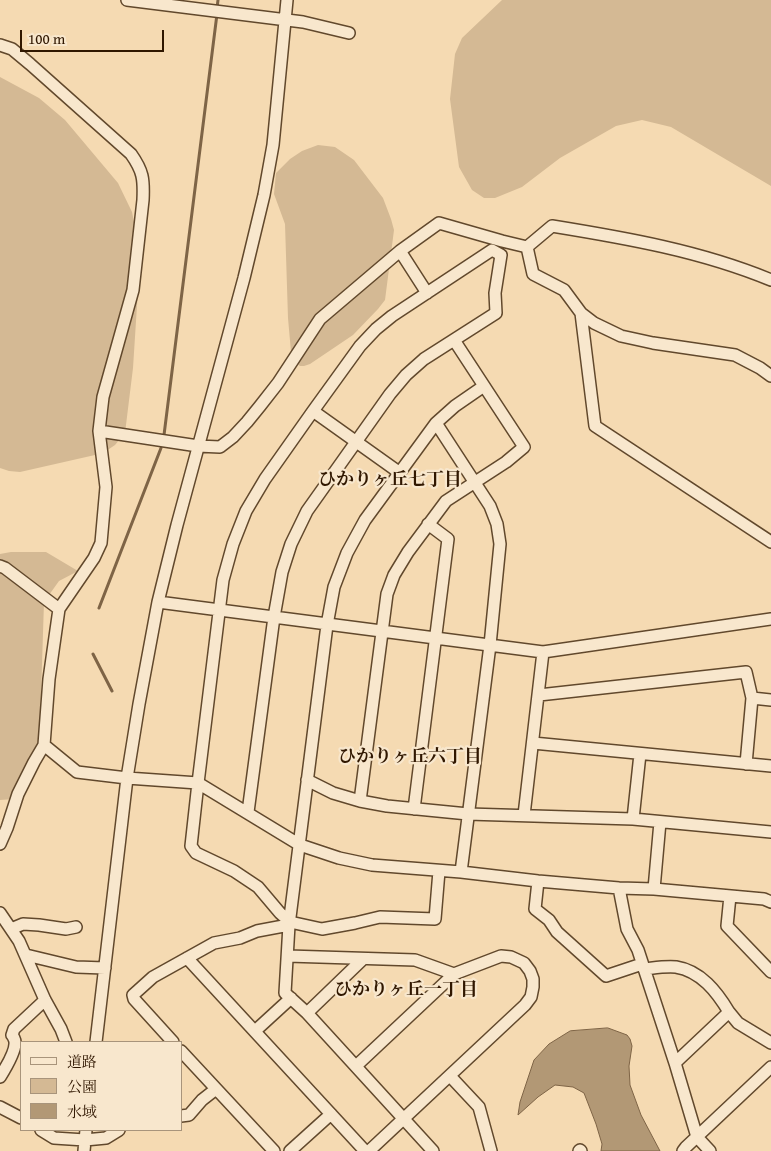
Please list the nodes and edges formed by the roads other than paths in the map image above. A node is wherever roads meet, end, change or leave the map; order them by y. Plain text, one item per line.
1 (127, 0) edge
2 (287, 0) edge
3 (286, 20) junction
4 (349, 33) dead end
5 (0, 45) edge
6 (527, 247) junction
7 (400, 251) junction
8 (771, 280) edge
9 (427, 293) junction
10 (581, 313) junction
11 (454, 340) junction
12 (771, 376) edge
13 (484, 386) junction
14 (313, 411) junction
15 (436, 423) junction
16 (99, 431) junction
17 (356, 442) junction
18 (198, 446) junction
19 (400, 473) junction
20 (475, 482) junction
21 (428, 524) junction
22 (771, 542) edge
23 (0, 566) edge
24 (158, 602) junction
25 (59, 609) junction
26 (220, 611) junction
27 (274, 617) junction
28 (771, 619) edge
29 (327, 625) junction
30 (382, 632) junction
31 (436, 638) junction
32 (490, 645) junction
33 (543, 652) junction
34 (539, 695) junction
35 (752, 698) junction
36 (771, 700) edge
37 (533, 743) junction
38 (44, 745) junction
39 (640, 754) junction
40 (746, 764) junction
41 (771, 766) edge
42 (127, 778) junction
43 (307, 780) junction
44 (198, 783) junction
45 (360, 801) junction
46 (414, 809) junction
47 (248, 812) junction
48 (468, 814) junction
49 (524, 816) junction
50 (634, 819) junction
51 (660, 822) junction
52 (771, 832) edge
53 (0, 844) edge
54 (300, 845) junction
55 (439, 871) junction
56 (461, 872) junction
57 (538, 881) junction
58 (619, 888) junction
59 (654, 889) junction
60 (730, 896) junction
61 (771, 902) edge
62 (0, 913) edge
63 (289, 924) junction
64 (76, 927) dead end
65 (11, 929) junction
66 (26, 955) junction
67 (288, 956) junction
68 (187, 958) junction
69 (364, 959) junction
70 (643, 967) junction
71 (104, 968) junction
72 (771, 972) edge
73 (454, 974) junction
74 (291, 998) junction
75 (45, 1000) junction
76 (729, 1012) junction
77 (306, 1013) junction
78 (255, 1031) junction
79 (66, 1041) edge
80 (96, 1041) edge
81 (172, 1041) edge
82 (771, 1043) edge
83 (182, 1052) edge
84 (675, 1062) junction
85 (356, 1066) junction
86 (771, 1067) edge
87 (0, 1076) edge
88 (450, 1076) junction
89 (216, 1089) junction
90 (0, 1107) edge
91 (331, 1114) junction
92 (182, 1116) edge
93 (20, 1117) edge
94 (403, 1119) junction
95 (43, 1131) edge
96 (118, 1131) edge
97 (697, 1137) junction
98 (85, 1140) edge
99 (274, 1151) edge
100 (290, 1151) edge
101 (367, 1151) edge
102 (433, 1151) edge
103 (491, 1151) edge
104 (683, 1151) edge
105 (710, 1151) edge

1 - 3 street
2 - 3 street
3 - 4 street
3 - 18 street
5 - 16 street
6 - 7 street
6 - 8 street
6 - 10 street
7 - 9 street
7 - 18 street
9 - 11 street
9 - 14 street
10 - 12 street
10 - 22 street
11 - 13 street
11 - 17 street
13 - 15 street
13 - 20 street
14 - 17 street
14 - 26 street
15 - 19 street
15 - 20 street
16 - 18 street
16 - 25 street
17 - 19 street
17 - 27 street
18 - 24 street
19 - 29 street
20 - 21 street
20 - 32 street
21 - 30 street
21 - 31 street
23 - 25 street
24 - 26 street
24 - 42 street
25 - 38 street
26 - 27 street
26 - 44 street
27 - 29 street
27 - 47 street
28 - 33 street
29 - 30 street
29 - 43 street
30 - 31 street
30 - 45 street
31 - 32 street
31 - 46 street
32 - 33 street
32 - 48 street
33 - 34 street
34 - 35 street
34 - 37 street
35 - 36 street
35 - 40 street
37 - 39 street
37 - 49 street
38 - 42 street
38 - 53 street
39 - 40 street
39 - 50 street
40 - 41 street
42 - 44 street
42 - 71 street
43 - 45 street
43 - 54 street
44 - 47 street
44 - 63 street
45 - 46 street
46 - 48 street
47 - 54 street
48 - 49 street
48 - 56 street
49 - 50 street
50 - 51 street
51 - 52 street
51 - 59 street
54 - 55 street
54 - 63 street
55 - 56 street
55 - 63 street
56 - 57 street
57 - 58 street
57 - 70 street
58 - 59 street
58 - 70 street
59 - 60 street
60 - 61 street
60 - 72 street
62 - 65 street
63 - 67 street
63 - 68 street
64 - 65 street
65 - 66 street
66 - 71 street
66 - 75 street
67 - 69 street
67 - 74 street
68 - 78 street
68 - 81 street
69 - 73 street
69 - 77 street
70 - 76 street
70 - 84 street
71 - 80 street
73 - 85 street
73 - 88 street
74 - 77 street
74 - 78 street
75 - 79 street
75 - 87 street
76 - 82 street
76 - 84 street
77 - 85 street
78 - 91 street
83 - 89 street
84 - 97 street
85 - 94 street
86 - 97 street
88 - 94 street
88 - 103 street
89 - 92 street
89 - 99 street
90 - 93 street
91 - 100 street
91 - 101 street
94 - 101 street
94 - 102 street
95 - 98 street
96 - 98 street
97 - 104 street
97 - 105 street

